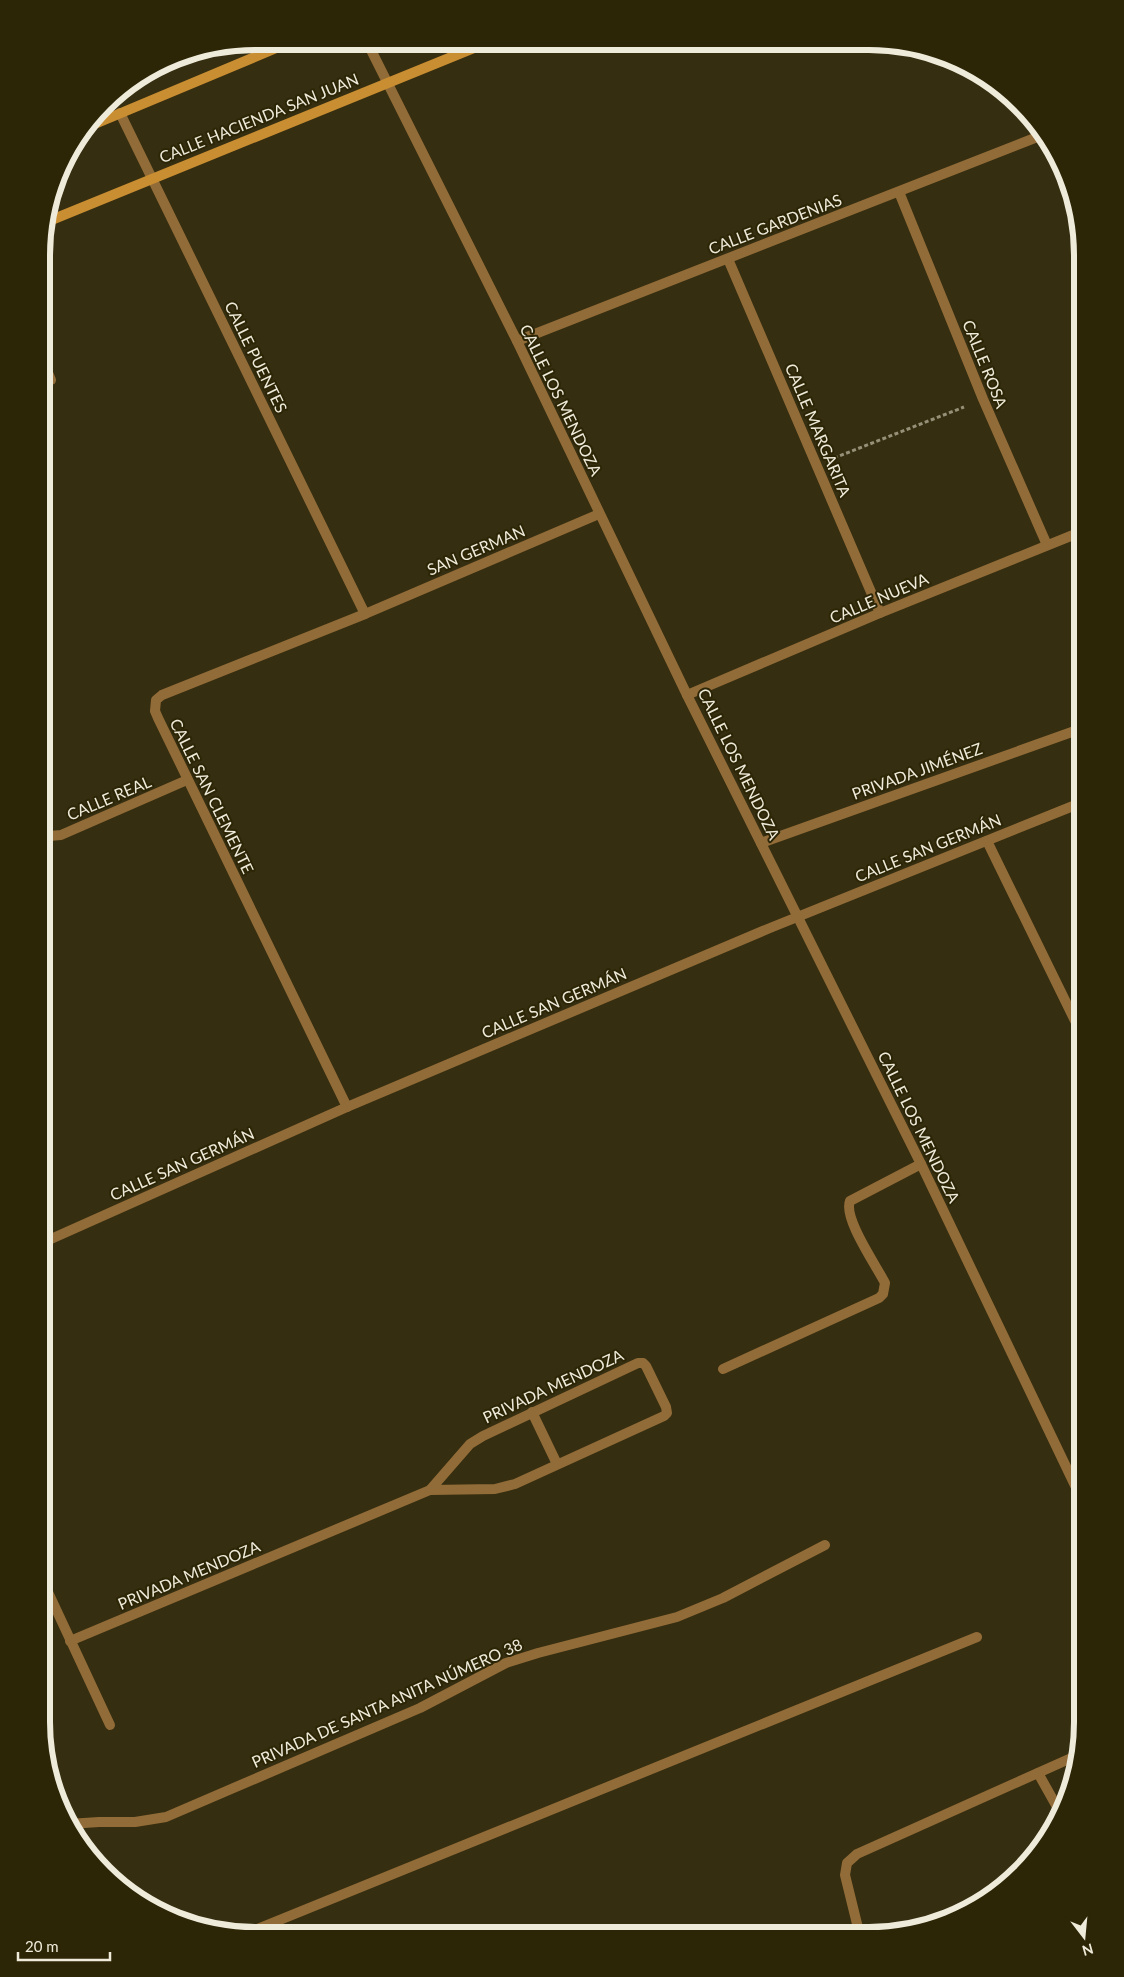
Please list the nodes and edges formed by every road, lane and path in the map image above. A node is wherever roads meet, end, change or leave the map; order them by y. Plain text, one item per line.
1 (274, 50) edge
2 (372, 50) edge
3 (468, 50) edge
4 (388, 82) junction
5 (120, 113) junction
6 (99, 122) edge
7 (1036, 137) edge
8 (152, 178) junction
9 (899, 192) junction
10 (53, 219) edge
11 (728, 259) junction
12 (517, 341) junction
13 (983, 399) junction
14 (816, 465) junction
15 (599, 514) junction
16 (1074, 534) edge
17 (1047, 545) junction
18 (880, 613) junction
19 (365, 614) junction
20 (687, 695) junction
21 (1074, 731) edge
22 (188, 780) junction
23 (1074, 806) edge
24 (50, 836) edge
25 (986, 841) junction
26 (760, 843) junction
27 (797, 916) junction
28 (1074, 1020) edge
29 (347, 1107) junction
30 (921, 1164) junction
31 (50, 1239) edge
32 (723, 1369) dead end
33 (532, 1412) junction
34 (557, 1464) junction
35 (1074, 1483) edge
36 (430, 1490) junction
37 (825, 1545) dead end
38 (50, 1596) edge
39 (977, 1637) dead end
40 (70, 1641) junction
41 (110, 1725) dead end
42 (1071, 1758) edge
43 (1038, 1773) junction
44 (1056, 1805) edge
45 (76, 1824) edge
46 (262, 1927) edge
47 (858, 1927) edge

1 - 5 main road
2 - 4 street, CALLE LOS MENDOZA
3 - 4 main road, CALLE HACIENDA SAN JUAN
4 - 8 main road, CALLE HACIENDA SAN JUAN
4 - 12 street, CALLE LOS MENDOZA
5 - 6 main road
5 - 8 street, CALLE PUENTES
7 - 9 street, CALLE GARDENIAS
8 - 10 main road, CALLE HACIENDA SAN JUAN
8 - 19 street, CALLE PUENTES
9 - 11 street, CALLE GARDENIAS
9 - 13 street, CALLE ROSA
11 - 12 street, CALLE GARDENIAS
11 - 14 street, CALLE MARGARITA
12 - 15 street, CALLE LOS MENDOZA
13 - 14 path
13 - 17 street, CALLE ROSA
14 - 18 street, CALLE MARGARITA
15 - 19 street, SAN GERMAN
15 - 20 street, CALLE LOS MENDOZA
16 - 17 street, CALLE NUEVA
17 - 18 street, CALLE NUEVA
18 - 20 street, CALLE NUEVA
19 - 22 street, CALLE SAN CLEMENTE
20 - 26 street, CALLE LOS MENDOZA
21 - 26 street, PRIVADA JIMÉNEZ
22 - 24 street, CALLE REAL
22 - 29 street, CALLE SAN CLEMENTE
23 - 25 street, CALLE SAN GERMÁN
25 - 27 street, CALLE SAN GERMÁN
25 - 28 street
26 - 27 street, CALLE LOS MENDOZA
27 - 29 street, CALLE SAN GERMÁN
27 - 30 street, CALLE LOS MENDOZA
29 - 31 street, CALLE SAN GERMÁN
30 - 32 street
30 - 35 street, CALLE LOS MENDOZA
33 - 34 street
33 - 34 street, PRIVADA MENDOZA
33 - 36 street, PRIVADA MENDOZA
34 - 36 street, PRIVADA MENDOZA
36 - 40 street, PRIVADA MENDOZA
37 - 45 street, PRIVADA DE SANTA ANITA NÚMERO 38
38 - 40 street
39 - 46 street
40 - 41 street
42 - 43 street
43 - 44 street
43 - 47 street

